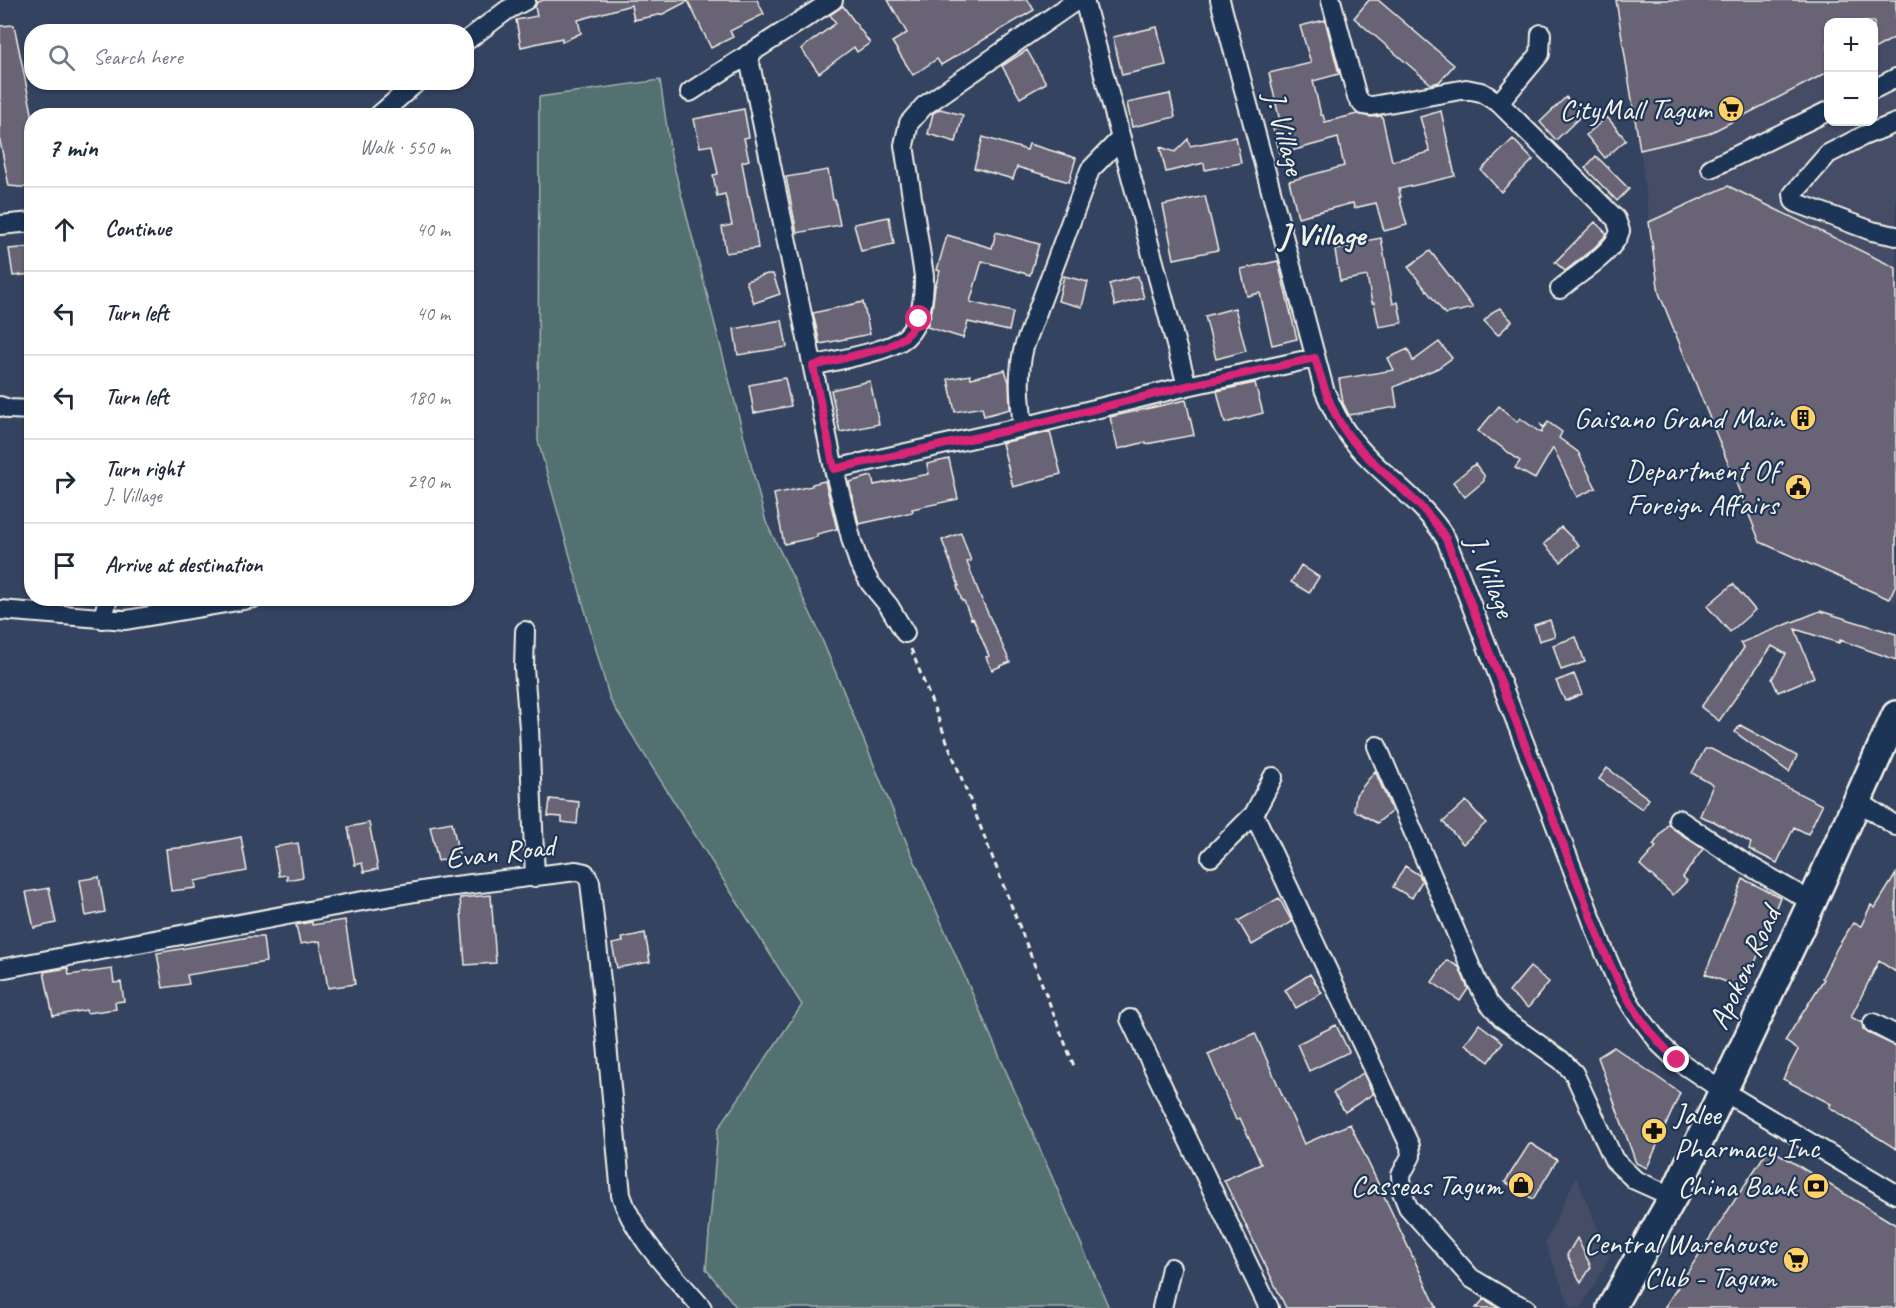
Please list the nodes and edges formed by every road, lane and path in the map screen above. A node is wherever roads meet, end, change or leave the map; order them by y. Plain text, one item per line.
1 (526, 0) edge
2 (833, 0) edge
3 (1077, 0) edge
4 (1084, 0) edge
5 (1221, 0) edge
6 (1331, 0) edge
7 (1541, 34) dead end
8 (474, 35) edge
9 (748, 54) junction
10 (1896, 78) edge
11 (1878, 87) edge
12 (408, 90) edge
13 (690, 92) dead end
14 (1499, 103) junction
15 (387, 108) edge
16 (1824, 113) edge
17 (1896, 123) edge
18 (1121, 138) junction
19 (1711, 168) dead end
20 (24, 223) edge
21 (0, 225) edge
22 (1896, 236) edge
23 (1560, 289) dead end
24 (1315, 358) junction
25 (813, 366) junction
26 (1187, 386) junction
27 (0, 406) edge
28 (24, 410) edge
29 (1023, 427) junction
30 (834, 469) junction
31 (106, 606) edge
32 (208, 606) edge
33 (0, 610) edge
34 (103, 619) junction
35 (525, 630) dead end
36 (905, 633) joint
37 (1896, 715) edge
38 (1377, 746) dead end
39 (1273, 777) dead end
40 (1858, 801) junction
41 (1254, 814) junction
42 (1678, 819) dead end
43 (1896, 826) edge
44 (1211, 857) dead end
45 (535, 877) junction
46 (1812, 902) junction
47 (0, 969) edge
48 (1130, 1019) dead end
49 (1873, 1023) dead end
50 (1896, 1035) edge
51 (1074, 1066) dead end
52 (1723, 1091) junction
53 (1896, 1194) edge
54 (1673, 1197) junction
55 (1171, 1268) dead end
56 (702, 1308) edge
57 (1162, 1308) edge
58 (1269, 1308) edge
59 (1526, 1308) edge
60 (1611, 1308) edge

1 - 8 street
2 - 9 street
3 - 25 street
4 - 18 street
5 - 24 street, J. Village
6 - 14 street
7 - 14 street
9 - 13 street
9 - 25 street
10 - 11 street
12 - 15 street
14 - 23 street
16 - 19 street
17 - 22 street
18 - 26 street
18 - 29 street
20 - 21 street
24 - 26 street
24 - 52 street, J. Village
25 - 30 street
26 - 29 street
27 - 28 street
29 - 30 street
30 - 36 street
31 - 34 street
32 - 34 street
33 - 34 street
35 - 45 street
36 - 51 path
37 - 40 highway, Apokon Road
38 - 54 street
39 - 41 street
40 - 43 street
40 - 46 highway, Apokon Road
41 - 44 street
41 - 59 street
42 - 46 street
45 - 47 street, Evan Road
45 - 56 street, Evan Road
46 - 52 highway, Apokon Road
48 - 58 street
49 - 50 street
52 - 53 street, J. Village
52 - 54 highway, Apokon Road
54 - 60 highway, Apokon Road
55 - 57 street

